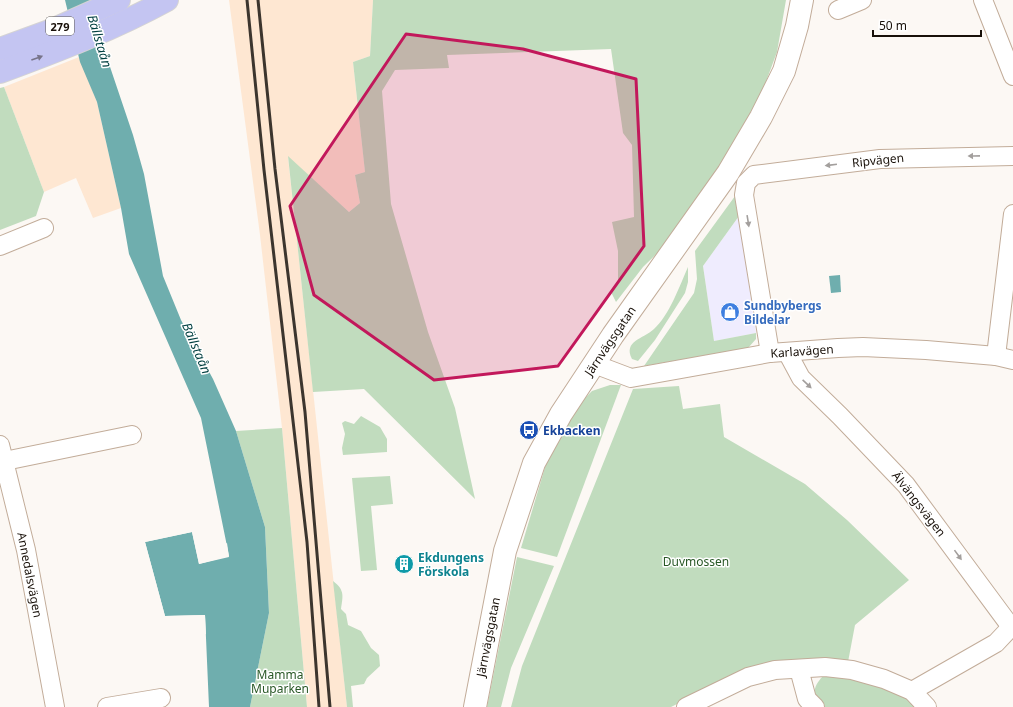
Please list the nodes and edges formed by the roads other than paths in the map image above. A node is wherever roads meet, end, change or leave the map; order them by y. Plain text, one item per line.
1 (119, 0) edge
2 (167, 0) edge
3 (802, 0) edge
4 (862, 0) edge
5 (983, 0) edge
6 (838, 10) dead end
7 (0, 48) edge
8 (0, 72) edge
9 (1013, 76) edge
10 (1013, 156) edge
11 (746, 183) joint
12 (1013, 214) edge
13 (44, 228) dead end
14 (0, 246) edge
15 (778, 352) junction
16 (1005, 358) edge
17 (594, 364) junction
18 (132, 435) dead end
19 (1, 456) edge
20 (1012, 626) edge
21 (799, 669) junction
22 (912, 691) junction
23 (161, 698) dead end
24 (55, 707) edge
25 (107, 707) edge
26 (475, 707) edge
27 (686, 707) edge
28 (815, 707) edge
29 (927, 707) edge

1 - 7 main road, 279
8 -> 2 main road, 279
3 - 17 street, Järnvägsgatan
4 - 6 street
5 - 9 street
10 -> 11 street, Ripvägen
11 -> 15 street, Älvängsvägen
12 - 16 street
13 - 14 street
15 - 16 street, Karlavägen
15 - 17 street, Karlavägen
15 -> 20 street, Älvängsvägen
17 - 26 street, Järnvägsgatan
18 - 19 street
19 - 24 street, Annedalsvägen
20 - 22 street
21 - 22 street
21 - 27 street
21 - 28 street
22 - 29 street
23 - 25 street

